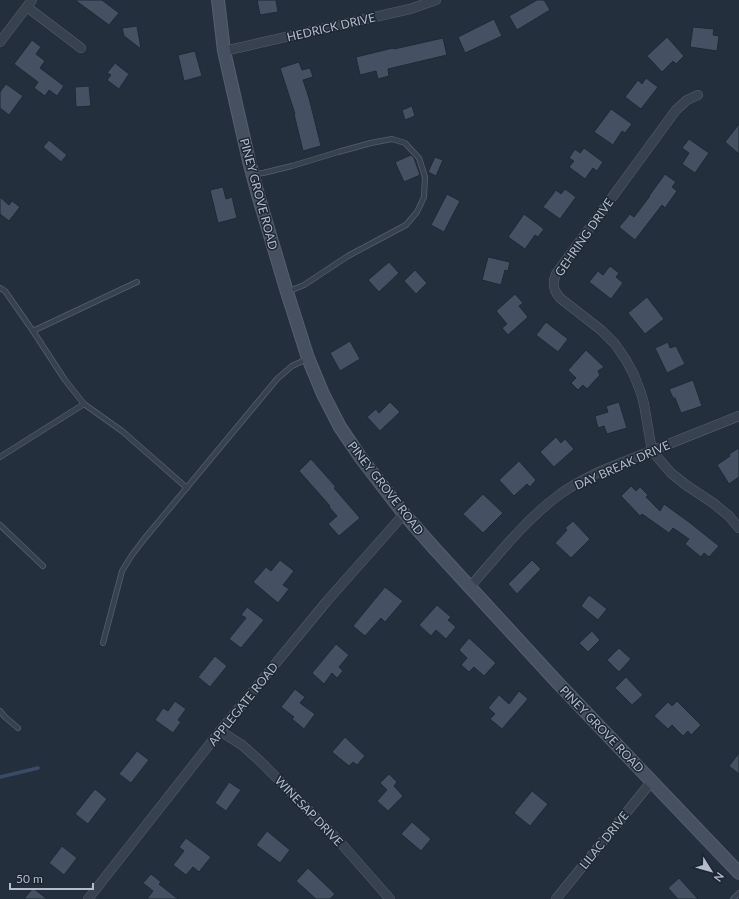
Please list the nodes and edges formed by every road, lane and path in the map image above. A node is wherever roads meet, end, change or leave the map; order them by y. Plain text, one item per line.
1 (218, 0) edge
2 (436, 0) edge
3 (29, 4) edge
4 (0, 42) edge
5 (81, 48) dead end
6 (224, 51) junction
7 (698, 95) dead end
8 (252, 174) junction
9 (137, 282) dead end
10 (0, 288) edge
11 (287, 292) junction
12 (33, 331) junction
13 (308, 358) junction
14 (84, 404) junction
15 (739, 416) edge
16 (652, 451) junction
17 (0, 457) edge
18 (187, 488) junction
19 (404, 514) junction
20 (0, 525) edge
21 (739, 528) edge
22 (43, 566) dead end
23 (470, 587) junction
24 (103, 643) dead end
25 (0, 711) edge
26 (18, 728) dead end
27 (220, 731) junction
28 (652, 781) junction
29 (739, 873) edge
30 (739, 893) edge
31 (88, 899) edge
32 (390, 899) edge
33 (556, 899) edge
34 (733, 899) edge

1 - 6 main road, PINEY GROVE ROAD
2 - 6 street, HEDRICK DRIVE
3 - 4 street
3 - 5 street
6 - 8 main road, PINEY GROVE ROAD
7 - 16 street, GEHRING DRIVE
8 - 11 main road, PINEY GROVE ROAD
8 - 11 lane
9 - 12 lane
10 - 12 lane
11 - 13 main road, PINEY GROVE ROAD
12 - 14 lane
13 - 18 lane
13 - 19 main road, PINEY GROVE ROAD
14 - 17 lane
14 - 18 lane
15 - 16 street, DAY BREAK DRIVE
16 - 21 street
16 - 23 street, DAY BREAK DRIVE
18 - 24 lane
19 - 23 main road, PINEY GROVE ROAD
19 - 27 street, APPLEGATE ROAD
20 - 22 lane
23 - 28 main road, PINEY GROVE ROAD
25 - 26 lane
27 - 31 street, APPLEGATE ROAD
27 - 32 street, WINESAP DRIVE
28 - 29 main road, PINEY GROVE ROAD
28 - 33 street, LILAC DRIVE
30 - 34 lane

